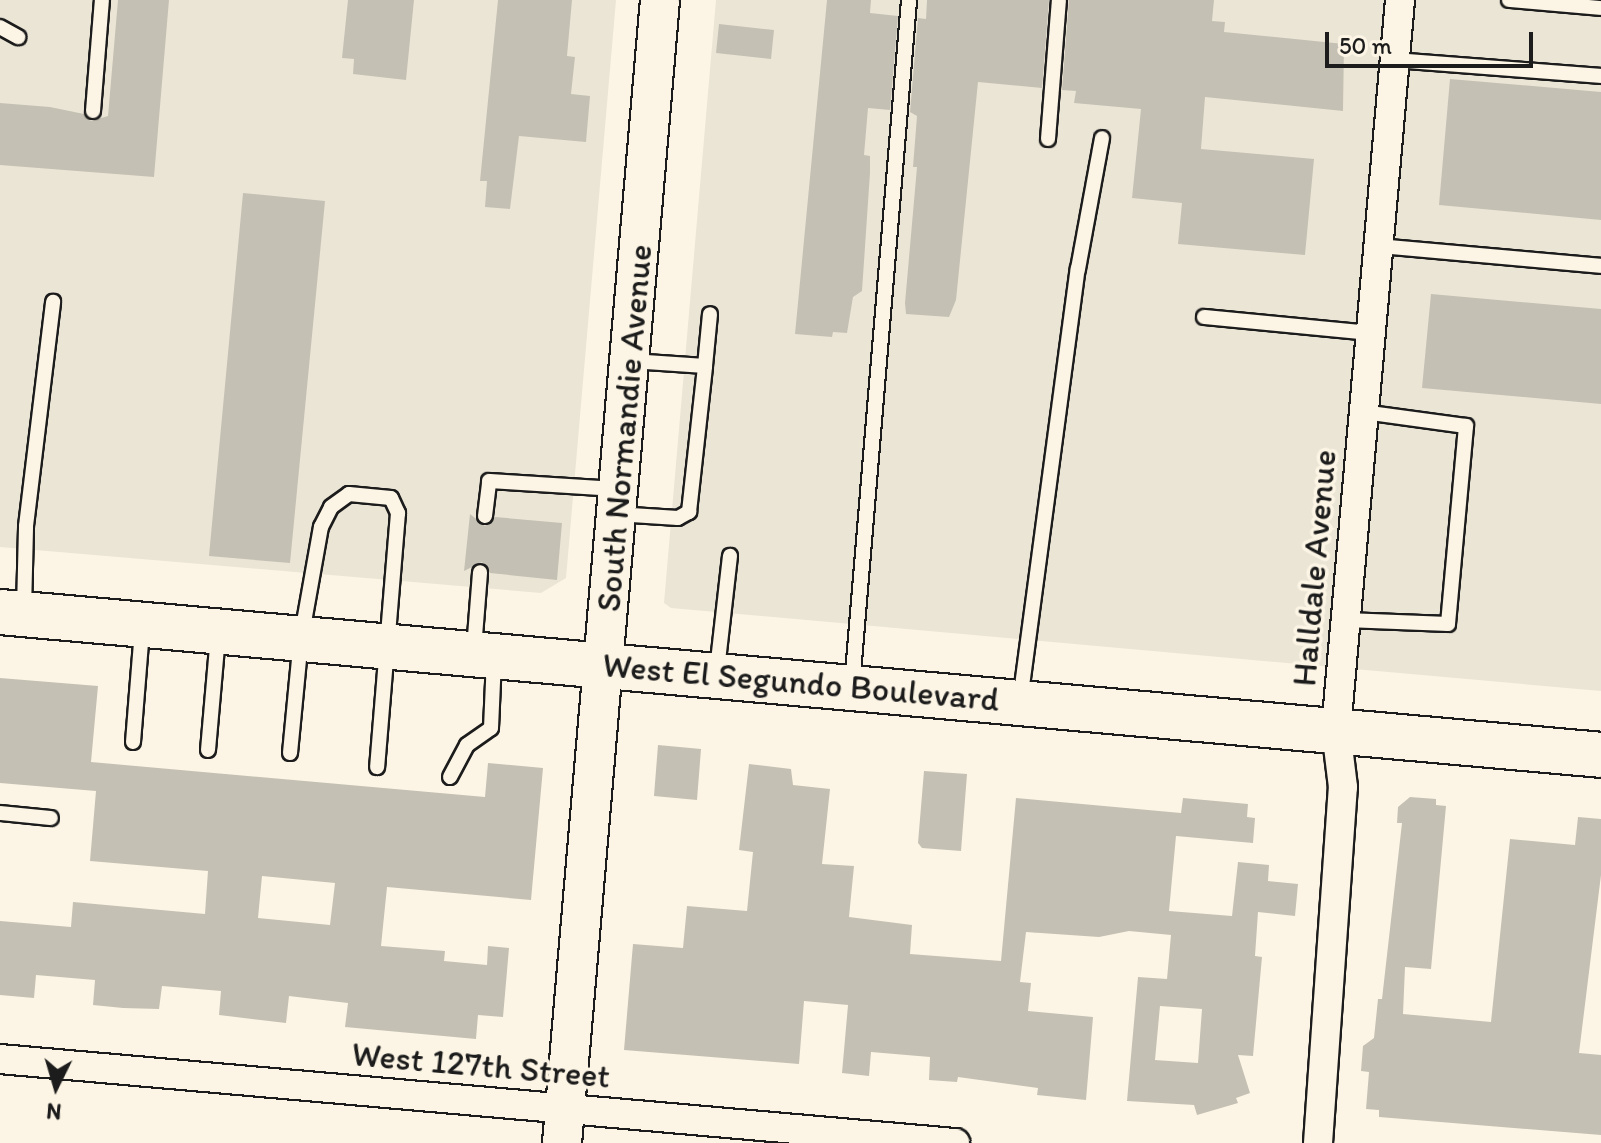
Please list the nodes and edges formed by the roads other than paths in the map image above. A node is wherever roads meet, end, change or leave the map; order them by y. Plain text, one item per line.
1 (102, 0) edge
2 (660, 0) edge
3 (909, 0) edge
4 (1059, 0) edge
5 (1400, 0) edge
6 (1509, 0) edge
7 (1601, 8) edge
8 (0, 27) edge
9 (18, 37) dead end
10 (1395, 60) junction
11 (1601, 76) edge
12 (93, 111) dead end
13 (1102, 138) dead end
14 (1048, 139) dead end
15 (1379, 246) junction
16 (1601, 266) edge
17 (53, 302) dead end
18 (710, 314) dead end
19 (1204, 317) dead end
20 (1371, 333) junction
21 (629, 361) junction
22 (705, 366) junction
23 (1364, 412) junction
24 (616, 501) junction
25 (485, 516) dead end
26 (730, 556) dead end
27 (480, 572) dead end
28 (12, 613) edge
29 (1346, 620) junction
30 (142, 625) junction
31 (218, 632) junction
32 (301, 639) junction
33 (386, 647) junction
34 (484, 655) junction
35 (606, 665) junction
36 (716, 674) junction
37 (852, 685) junction
38 (1020, 701) junction
39 (1336, 730) junction
40 (133, 742) dead end
41 (208, 750) dead end
42 (290, 753) dead end
43 (1601, 755) edge
44 (377, 767) dead end
45 (450, 777) dead end
46 (0, 813) edge
47 (51, 818) dead end
48 (0, 1059) edge
49 (564, 1126) edge
50 (955, 1143) edge
51 (1318, 1143) edge

1 - 12 lane
2 - 21 main road, South Normandie Avenue
3 - 37 lane
4 - 14 lane
5 - 10 street, Halldale Avenue
6 - 7 lane
8 - 9 lane
10 - 11 lane
10 - 15 street, Halldale Avenue
13 - 38 lane
15 - 16 lane
15 - 20 street, Halldale Avenue
17 - 28 lane
18 - 22 lane
19 - 20 lane
20 - 23 street, Halldale Avenue
21 - 22 lane
21 - 24 main road, South Normandie Avenue
22 - 24 lane
23 - 29 street, Halldale Avenue
23 - 29 lane
24 - 25 lane
24 - 35 main road, South Normandie Avenue
26 - 36 lane
27 - 34 lane
28 - 30 main road, West El Segundo Boulevard
29 - 39 street, Halldale Avenue
30 - 31 main road, West El Segundo Boulevard
30 - 40 lane
31 - 32 main road, West El Segundo Boulevard
31 - 41 lane
32 - 33 main road, West El Segundo Boulevard
32 - 33 lane
32 - 42 lane
33 - 34 main road, West El Segundo Boulevard
33 - 44 lane
34 - 35 main road, West El Segundo Boulevard
34 - 45 lane
35 - 36 main road, West El Segundo Boulevard
35 - 49 main road, South Normandie Avenue
36 - 37 main road, West El Segundo Boulevard
37 - 38 main road, West El Segundo Boulevard
38 - 39 main road, West El Segundo Boulevard
39 - 43 main road, West El Segundo Boulevard
39 - 51 street, Halldale Avenue
46 - 47 lane
48 - 49 street, West 127th Street
49 - 50 street, West 127th Street

